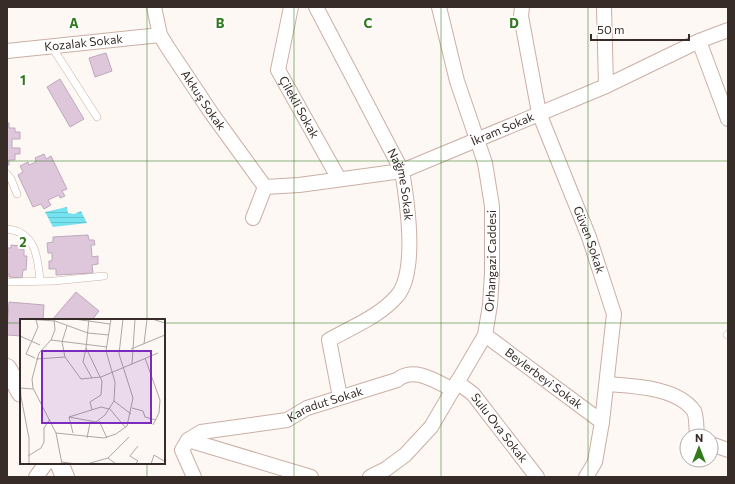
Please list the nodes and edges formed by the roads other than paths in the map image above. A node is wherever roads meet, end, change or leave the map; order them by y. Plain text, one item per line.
1 (154, 7) edge
2 (291, 7) edge
3 (316, 7) edge
4 (439, 7) edge
5 (522, 7) edge
6 (604, 7) edge
7 (728, 30) edge
8 (160, 35) junction
9 (699, 41) junction
10 (52, 47) junction
11 (7, 51) edge
12 (606, 86) junction
13 (539, 113) junction
14 (97, 117) dead end
15 (728, 119) edge
16 (476, 139) junction
17 (402, 171) junction
18 (7, 174) edge
19 (340, 179) junction
20 (265, 187) junction
21 (17, 194) dead end
22 (254, 218) dead end
23 (7, 229) edge
24 (104, 276) dead end
25 (40, 281) junction
26 (7, 282) edge
27 (485, 335) junction
28 (7, 368) edge
29 (607, 384) junction
30 (455, 386) junction
31 (20, 391) edge
32 (340, 397) junction
33 (602, 422) junction
34 (696, 428) edge
35 (188, 440) junction
36 (45, 464) edge
37 (59, 464) edge
38 (388, 473) edge
39 (36, 477) edge
40 (65, 477) edge
41 (194, 477) edge
42 (311, 477) edge
43 (370, 477) edge
44 (537, 477) edge
45 (586, 477) edge

1 - 8 street, Akkuş Sokak
2 - 19 street, Çilekli Sokak
3 - 17 street, Nağme Sokak
4 - 16 street, Orhangazi Caddesi
5 - 13 street, Güven Sokak
6 - 12 street
7 - 9 street, İkram Sokak
8 - 10 street, Kozalak Sokak
8 - 20 street, Akkuş Sokak
9 - 12 street, İkram Sokak
9 - 15 street
10 - 11 street, Kozalak Sokak
10 - 14 lane
12 - 13 street, İkram Sokak
13 - 16 street, İkram Sokak
13 - 29 street, Güven Sokak
16 - 17 street, İkram Sokak
16 - 27 street, Orhangazi Caddesi
17 - 19 street, İkram Sokak
17 - 32 street, Nağme Sokak
18 - 21 lane
19 - 20 street, İkram Sokak
20 - 22 street
23 - 25 lane
24 - 25 lane
25 - 26 lane
27 - 30 street, Orhangazi Caddesi
27 - 33 street, Beylerbeyi Sokak
28 - 31 street
29 - 33 street, Güven Sokak
29 - 34 street
30 - 32 street, Karadut Sokak
30 - 38 street, Orhangazi Caddesi
30 - 44 street, Sulu Ova Sokak
32 - 35 street, Karadut Sokak
33 - 45 street, Güven Sokak
35 - 41 street
35 - 42 street
36 - 39 street
37 - 40 street
38 - 43 street, Orhangazi Caddesi

